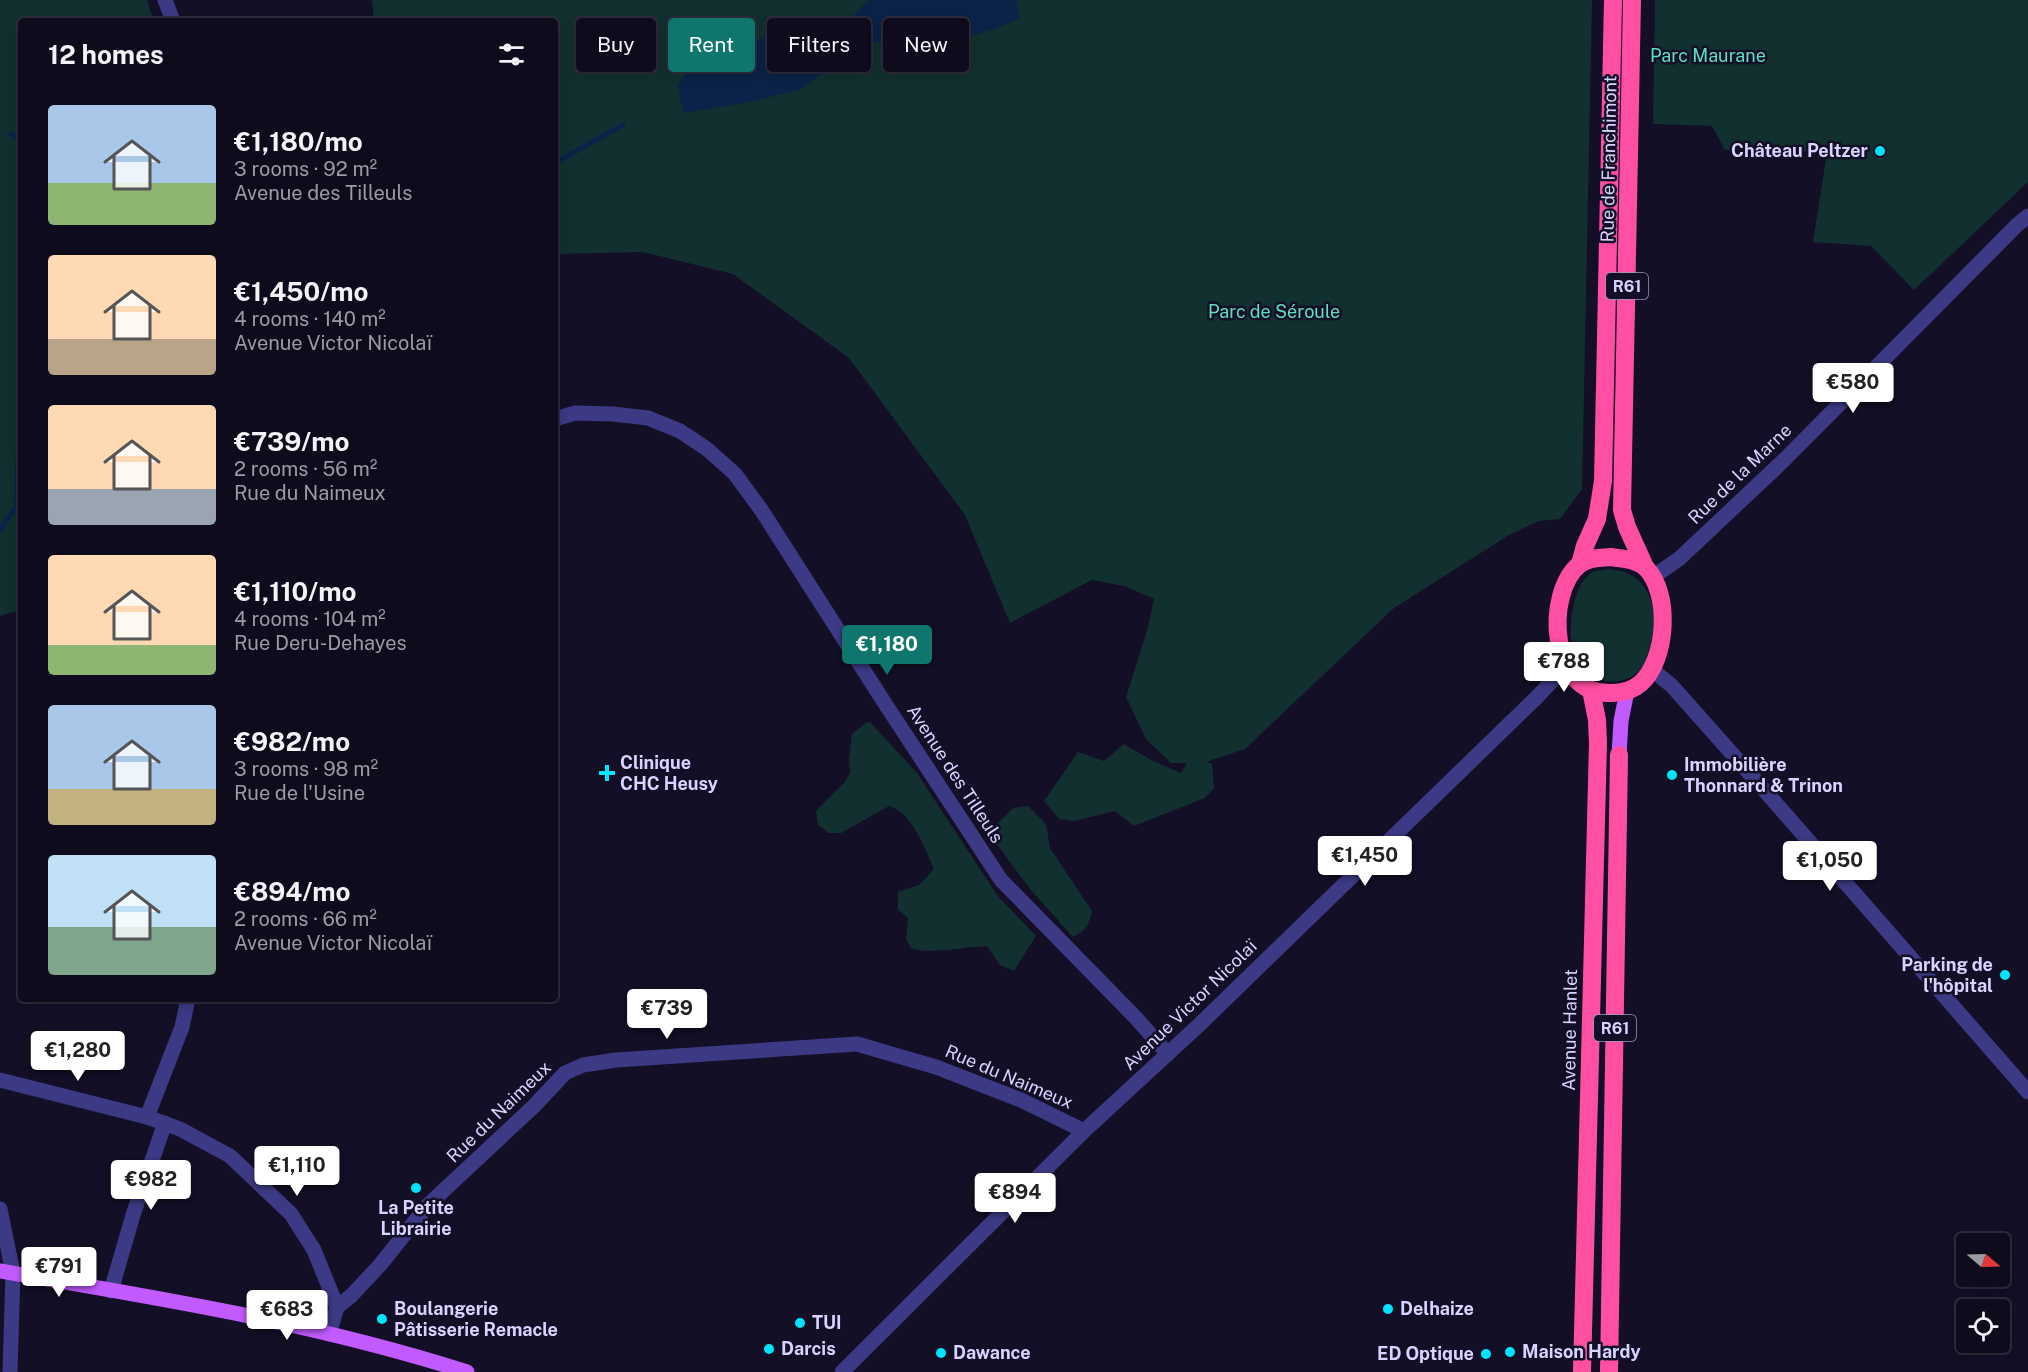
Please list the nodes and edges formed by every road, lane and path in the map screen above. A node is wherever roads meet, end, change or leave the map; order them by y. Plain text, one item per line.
1 (165, 0) edge
2 (1613, 0) edge
3 (1632, 0) edge
4 (171, 18) edge
5 (2028, 216) edge
6 (558, 418) edge
7 (1580, 564) junction
8 (1649, 572) junction
9 (1566, 666) junction
10 (1652, 670) junction
11 (1591, 690) junction
12 (1627, 692) junction
13 (1619, 755) joint
14 (187, 1002) edge
15 (1168, 1054) junction
16 (0, 1080) edge
17 (2028, 1092) edge
18 (147, 1117) junction
19 (165, 1123) junction
20 (1084, 1131) junction
21 (0, 1209) edge
22 (7, 1272) edge
23 (111, 1291) junction
24 (337, 1307) junction
25 (329, 1334) junction
26 (10, 1372) edge
27 (467, 1372) edge
28 (842, 1372) edge
29 (1582, 1372) edge
30 (1609, 1372) edge

1 - 4 street
2 - 7 highway, Rue de Franchimont / R61
3 - 8 highway, Rue de Franchimont / R61
5 - 8 street, Rue de la Marne
6 - 15 street, Avenue des Tilleuls
7 - 8 highway
7 - 9 highway, R61
8 - 10 highway, R61
9 - 11 highway
9 - 15 street, Avenue Victor Nicolaï
10 - 12 highway
10 - 17 street
11 - 12 highway
11 - 29 highway, Avenue Hanlet / R61
12 - 13 main road, R61
13 - 30 highway, R61
14 - 18 street
15 - 20 street, Avenue Victor Nicolaï
16 - 18 street
18 - 19 street
19 - 23 street
19 - 24 street
20 - 24 street, Rue du Naimeux
20 - 28 street, Avenue Victor Nicolaï
21 - 22 street
22 - 23 main road
22 - 26 street
23 - 25 main road
24 - 25 street
25 - 27 main road

